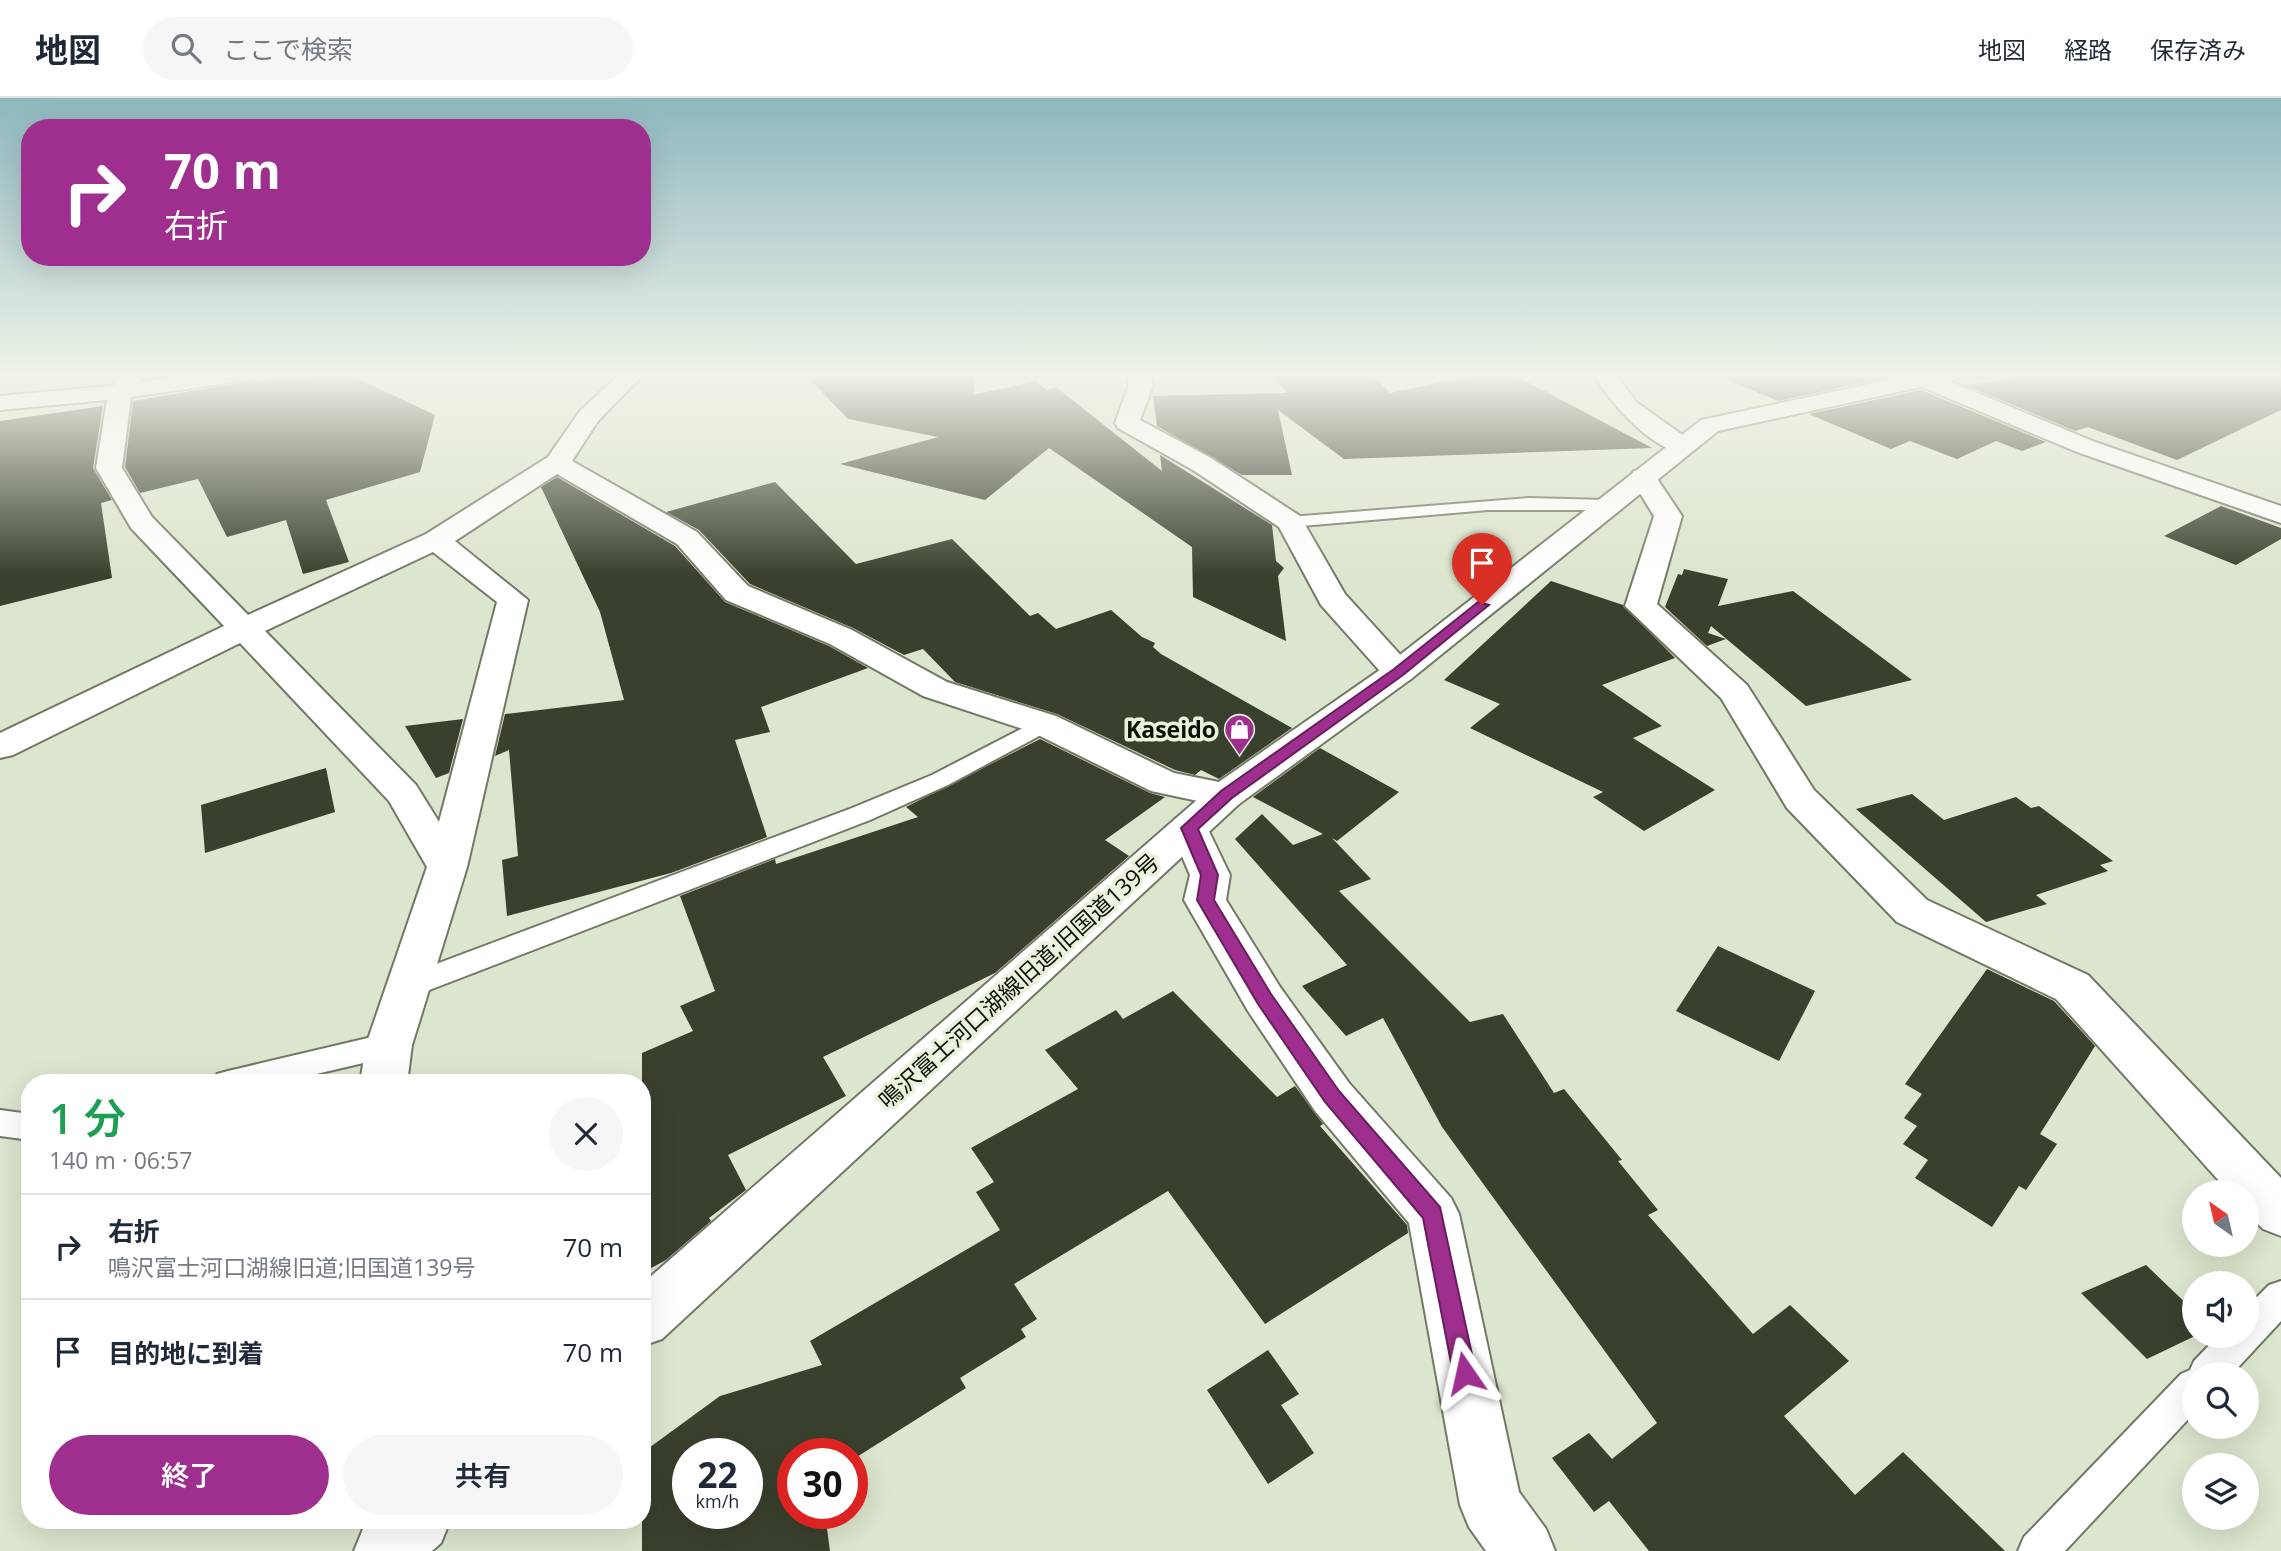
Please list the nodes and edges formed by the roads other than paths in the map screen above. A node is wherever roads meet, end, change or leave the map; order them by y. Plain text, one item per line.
1 (115, 441) edge
2 (572, 441) edge
3 (1160, 441) edge
4 (1675, 441) edge
5 (1689, 441) edge
6 (2072, 441) edge
7 (1682, 446) junction
8 (557, 463) junction
9 (1643, 477) junction
10 (1608, 505) junction
11 (2281, 514) edge
12 (1290, 522) junction
13 (436, 540) junction
14 (244, 629) junction
15 (1399, 672) junction
16 (1044, 724) junction
17 (0, 747) edge
18 (1226, 794) junction
19 (1189, 828) junction
20 (447, 867) junction
21 (409, 986) junction
22 (389, 1045) junction
23 (266, 1074) edge
24 (384, 1074) edge
25 (0, 1123) edge
26 (21, 1126) edge
27 (2281, 1213) edge
28 (2281, 1297) edge
29 (651, 1312) edge
30 (2259, 1320) edge
31 (2232, 1348) edge
32 (2219, 1362) edge
33 (2182, 1400) edge
34 (410, 1529) edge
35 (423, 1529) edge
36 (385, 1551) edge
37 (434, 1551) edge
38 (1524, 1551) edge
39 (2038, 1551) edge

1 - 14 street
2 - 8 street
3 - 12 street
4 - 7 street
5 - 7 street, 鳴沢富士河口湖線旧道;旧国道139号
6 - 11 street
7 - 9 street, 鳴沢富士河口湖線旧道;旧国道139号
8 - 13 street
8 - 16 street
9 - 10 street, 鳴沢富士河口湖線旧道;旧国道139号
9 - 27 street
10 - 12 lane
10 - 15 street, 鳴沢富士河口湖線旧道;旧国道139号
12 - 15 street
13 - 14 street
13 - 20 street
14 - 17 street
14 - 20 street
15 - 18 street, 鳴沢富士河口湖線旧道;旧国道139号
16 - 18 street
16 - 21 lane
18 - 19 street, 鳴沢富士河口湖線旧道;旧国道139号
19 - 29 street, 鳴沢富士河口湖線旧道;旧国道139号
19 - 38 street
20 - 21 street
21 - 22 street
22 - 23 lane
22 - 24 street
25 - 26 lane
28 - 30 lane
31 - 32 lane
33 - 39 lane
34 - 36 street
35 - 37 street

